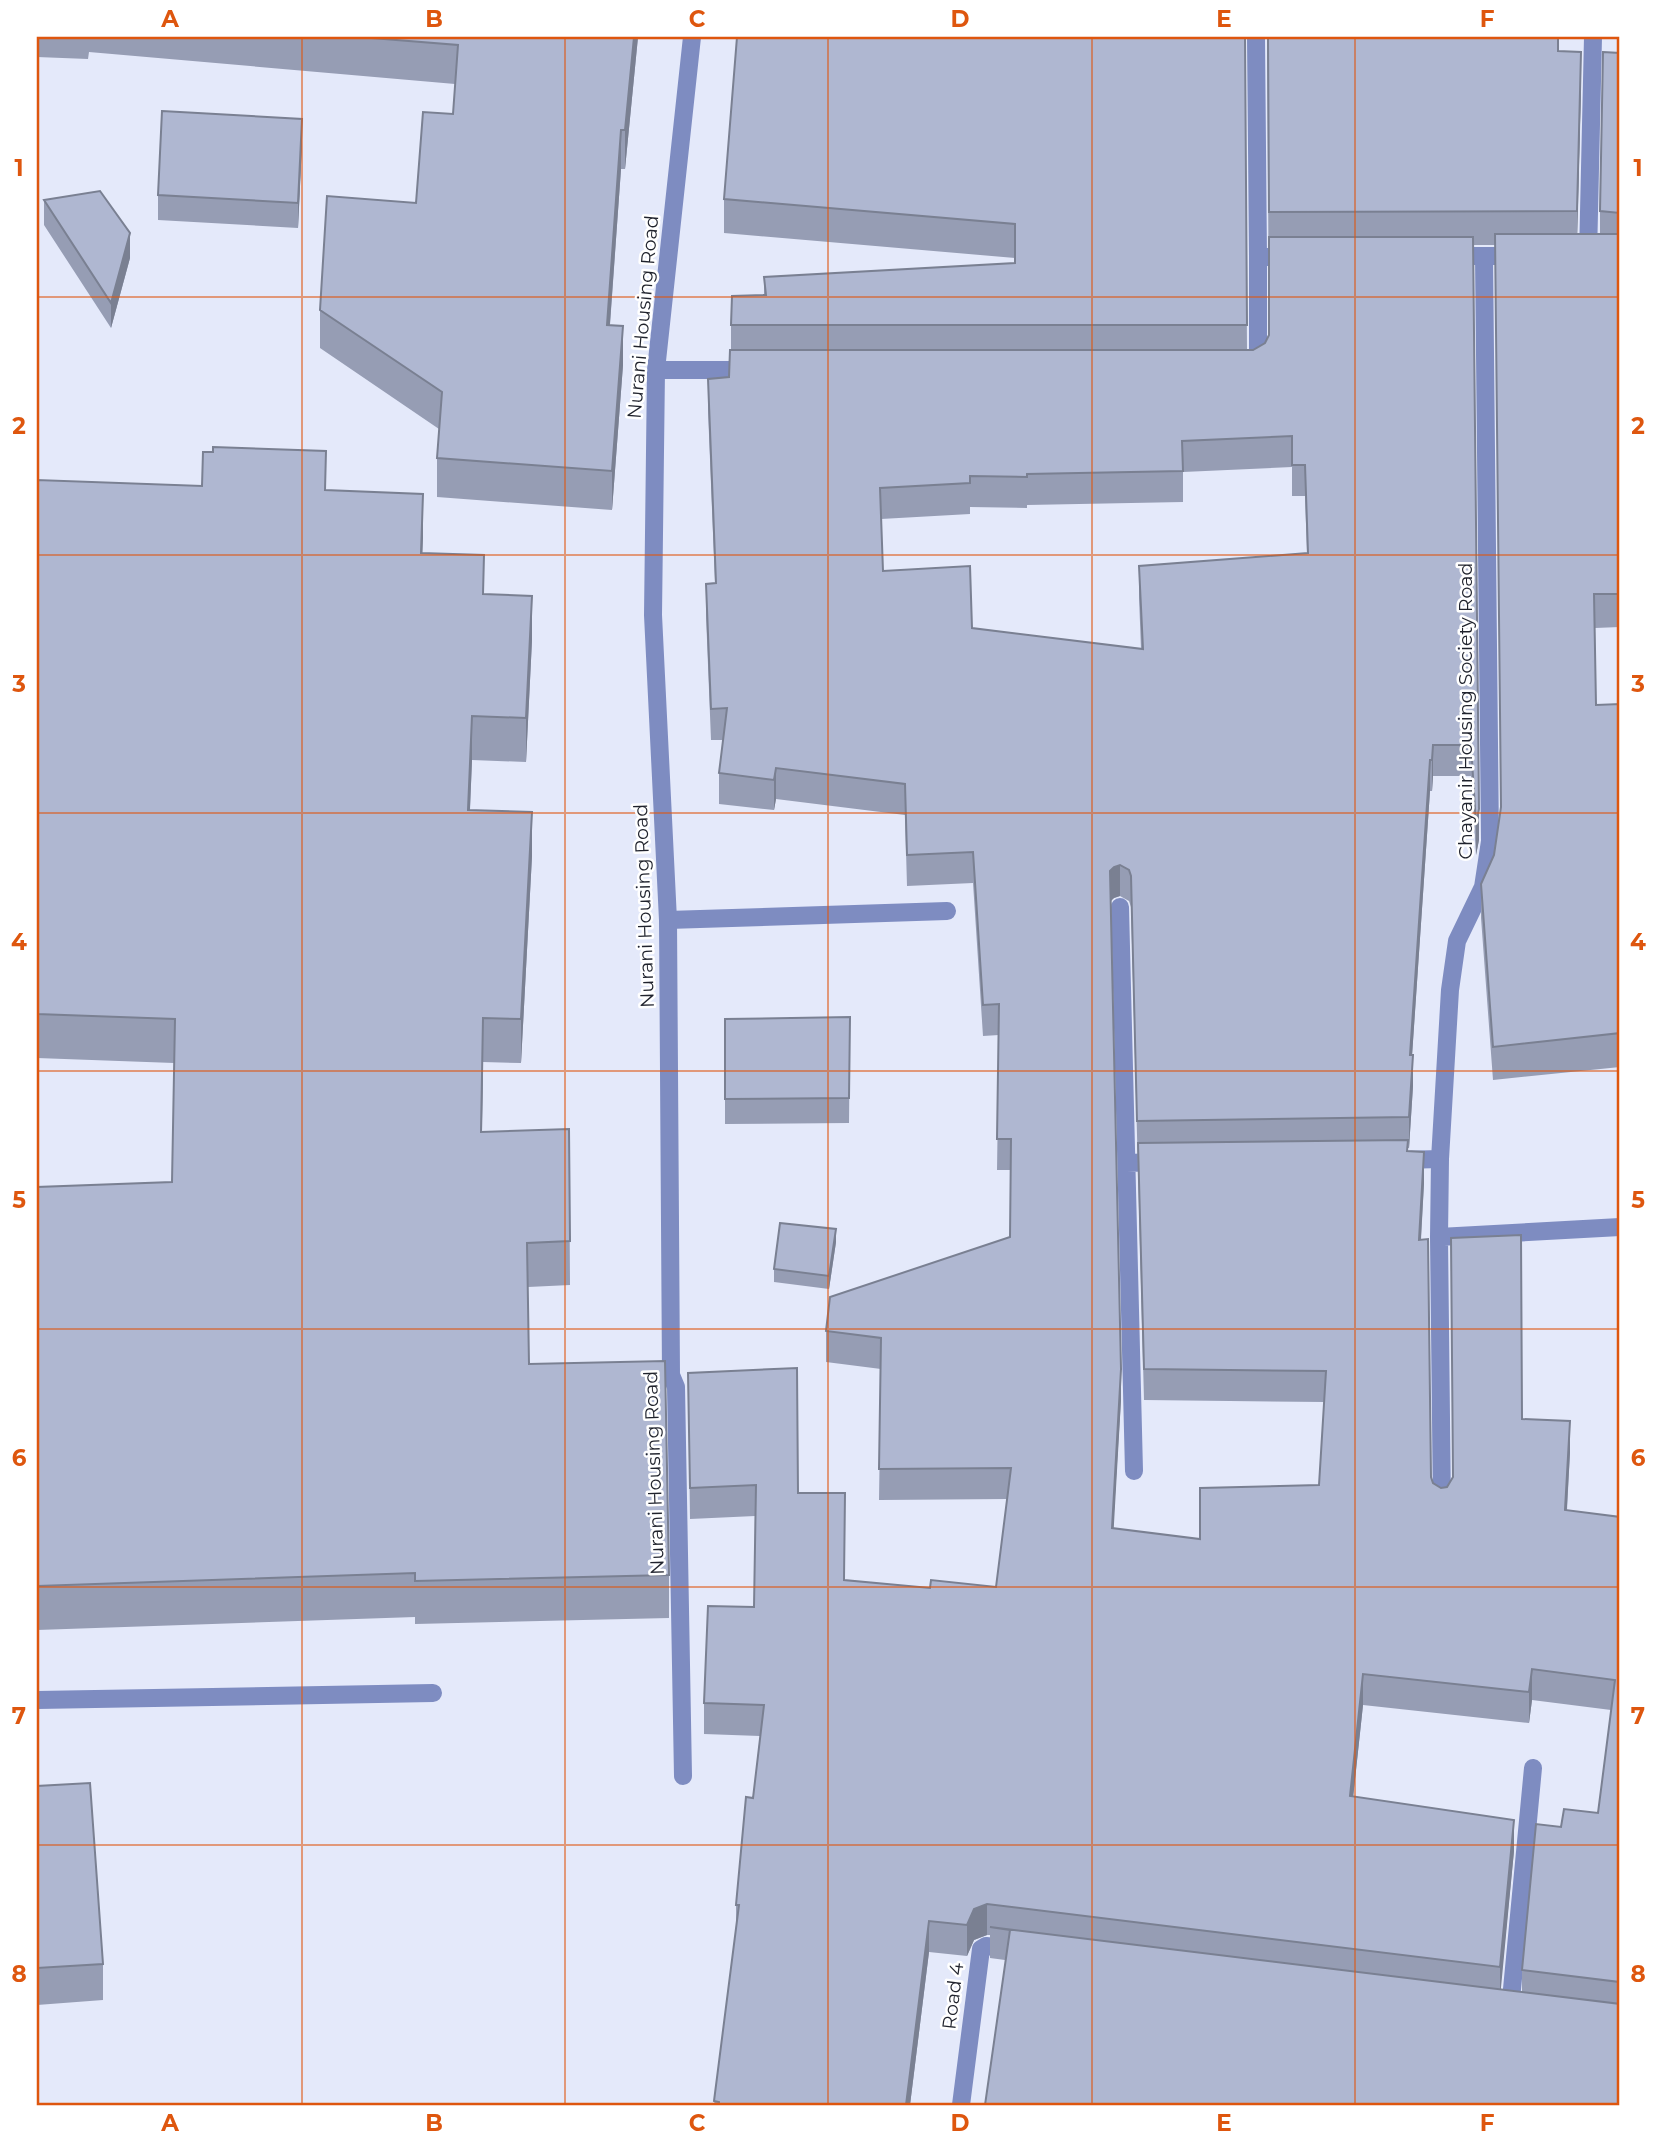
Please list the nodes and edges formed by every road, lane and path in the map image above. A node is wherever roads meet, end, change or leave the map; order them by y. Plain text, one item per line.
1 (692, 37) edge
2 (1256, 37) edge
3 (1593, 37) edge
4 (1431, 256) edge
5 (1484, 256) junction
6 (1536, 256) edge
7 (1609, 256) edge
8 (1258, 257) junction
9 (1311, 257) edge
10 (656, 370) junction
11 (767, 370) edge
12 (1238, 370) edge
13 (1120, 907) dead end
14 (947, 911) dead end
15 (667, 920) junction
16 (1440, 1159) junction
17 (1385, 1160) edge
18 (1181, 1162) edge
19 (1127, 1163) junction
20 (1620, 1227) edge
21 (1439, 1237) junction
22 (1134, 1471) dead end
23 (1442, 1508) edge
24 (433, 1693) dead end
25 (37, 1700) edge
26 (1533, 1768) dead end
27 (683, 1776) dead end
28 (1027, 1951) edge
29 (1510, 2010) edge
30 (961, 2105) edge

1 - 10 street, Nurani Housing Road
2 - 8 street
3 - 7 street
4 - 5 street
5 - 6 street
5 - 16 street, Chayanir Housing Society Road
8 - 9 street
8 - 12 street
10 - 11 street
10 - 15 street, Nurani Housing Road
13 - 19 street
14 - 15 street
15 - 27 street, Nurani Housing Road
16 - 17 street
16 - 21 street, Chayanir Housing Society Road
18 - 19 street
19 - 22 street
20 - 21 street
21 - 23 street, Chayanir Housing Society Road
24 - 25 street
26 - 29 street
28 - 30 street, Road 4

